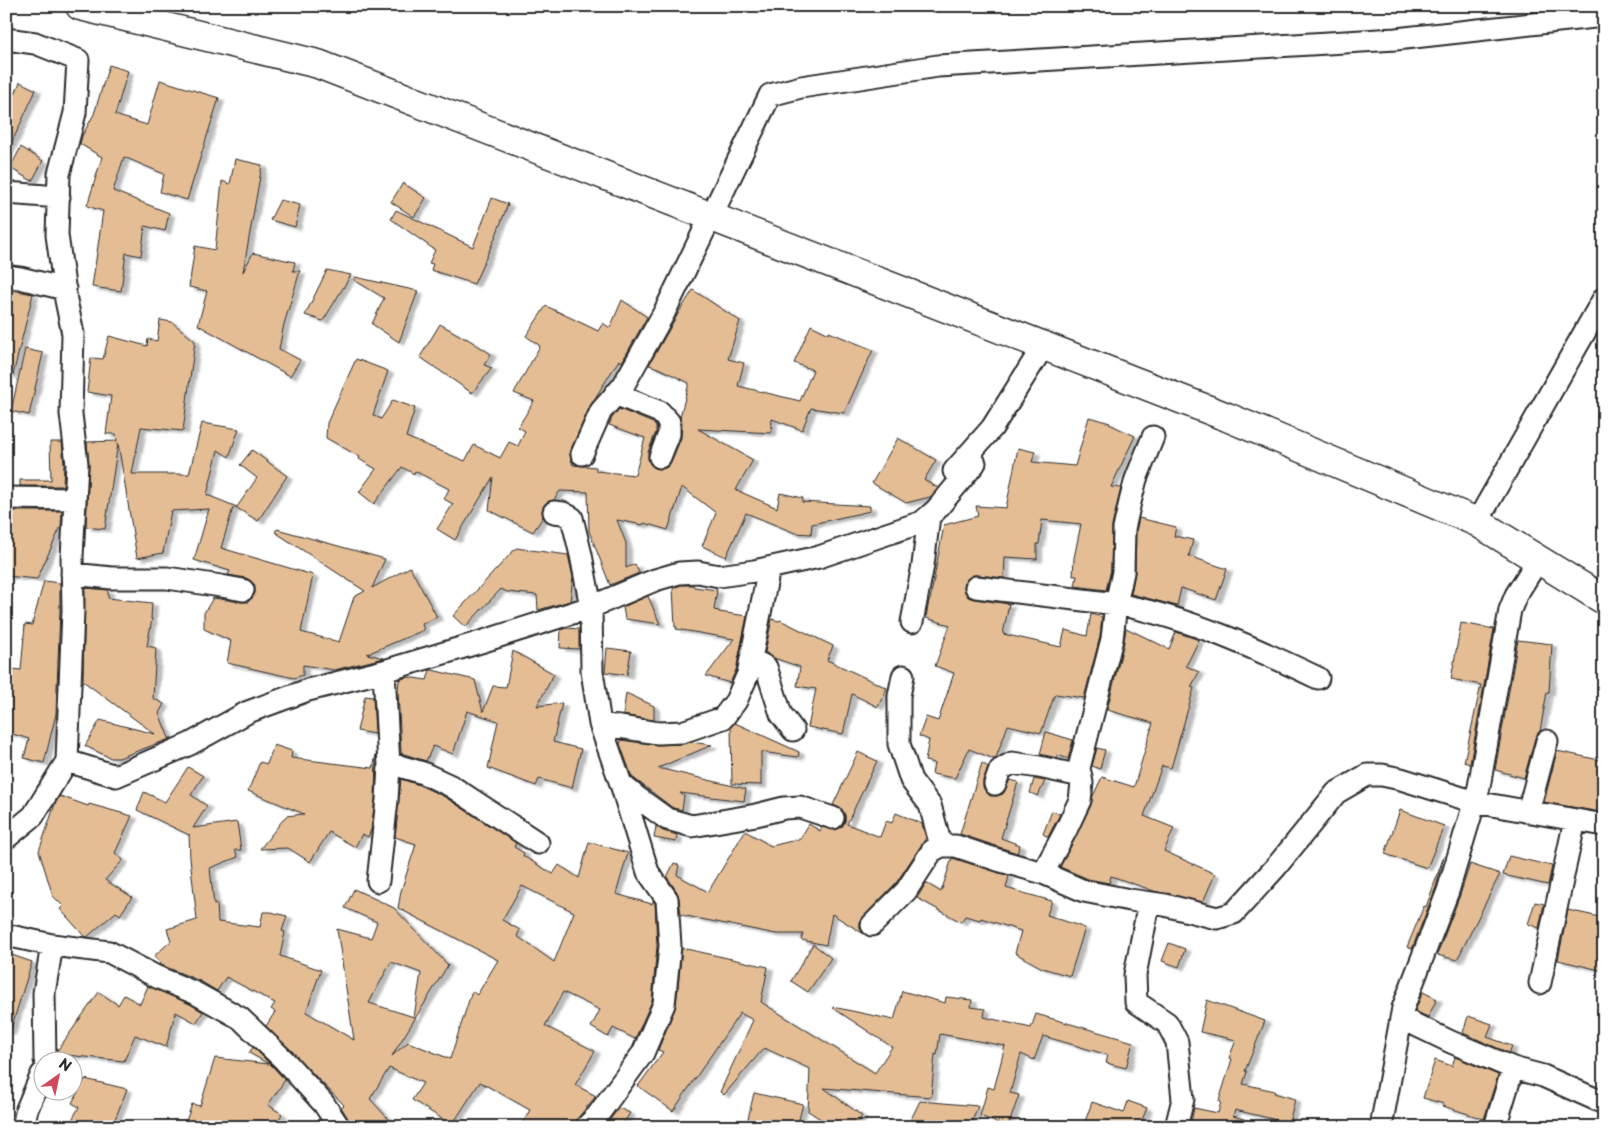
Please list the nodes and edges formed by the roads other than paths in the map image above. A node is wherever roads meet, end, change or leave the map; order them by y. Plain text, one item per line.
1 (80, 6) edge
2 (1604, 16) edge
3 (6, 39) edge
4 (6, 193) edge
5 (59, 197) junction
6 (711, 216) junction
7 (6, 276) edge
8 (65, 290) junction
9 (1604, 298) edge
10 (1044, 346) junction
11 (615, 394) junction
12 (1153, 437) dead end
13 (582, 454) dead end
14 (660, 457) dead end
15 (975, 463) dead end
16 (943, 483) dead end
17 (6, 498) edge
18 (75, 498) junction
19 (554, 512) dead end
20 (929, 516) junction
21 (1477, 522) junction
22 (1538, 560) junction
23 (770, 568) junction
24 (72, 574) junction
25 (976, 587) dead end
26 (243, 590) dead end
27 (1604, 600) edge
28 (1116, 604) junction
29 (591, 607) junction
30 (912, 622) dead end
31 (751, 659) junction
32 (384, 671) junction
33 (903, 676) dead end
34 (1318, 678) dead end
35 (600, 724) junction
36 (793, 730) dead end
37 (1547, 741) dead end
38 (67, 761) junction
39 (389, 763) junction
40 (1081, 776) junction
41 (621, 784) junction
42 (995, 784) dead end
43 (1475, 802) junction
44 (1528, 812) junction
45 (834, 818) dead end
46 (1575, 820) junction
47 (1604, 825) edge
48 (6, 838) edge
49 (538, 843) dead end
50 (941, 846) junction
51 (1043, 874) junction
52 (378, 881) dead end
53 (1149, 903) junction
54 (872, 925) dead end
55 (6, 935) edge
56 (52, 946) junction
57 (1540, 983) dead end
58 (1401, 1018) junction
59 (45, 1050) edge
60 (1514, 1068) junction
61 (32, 1097) edge
62 (1604, 1103) edge
63 (23, 1127) edge
64 (339, 1127) edge
65 (586, 1127) edge
66 (1176, 1127) edge
67 (1381, 1127) edge
68 (1495, 1127) edge

1 - 6 street
2 - 6 street
3 - 5 street
4 - 5 street
5 - 8 street
6 - 10 street
6 - 11 street
7 - 8 street
8 - 18 street
9 - 21 street
10 - 16 street
10 - 21 street
11 - 13 street
11 - 14 street
12 - 28 street
15 - 20 street
17 - 18 street
18 - 24 street
19 - 29 street
20 - 23 street
20 - 30 street
21 - 22 street
22 - 27 street
22 - 43 street
23 - 29 street
23 - 31 street
24 - 26 street
24 - 38 street
25 - 28 street
28 - 34 street
28 - 40 street
29 - 32 street
29 - 35 street
31 - 35 street
31 - 36 street
32 - 38 street
32 - 39 street
33 - 50 street
35 - 41 street
37 - 44 street
38 - 48 street
39 - 49 street
39 - 52 street
40 - 42 street
40 - 51 street
41 - 45 street
41 - 65 street
43 - 44 street
43 - 53 street
43 - 58 street
44 - 46 street
46 - 47 street
46 - 57 street
50 - 51 street
50 - 54 street
51 - 53 street
53 - 66 street
55 - 56 street
56 - 59 street
56 - 64 street
58 - 60 street
58 - 67 street
60 - 62 street
60 - 68 street
61 - 63 street

